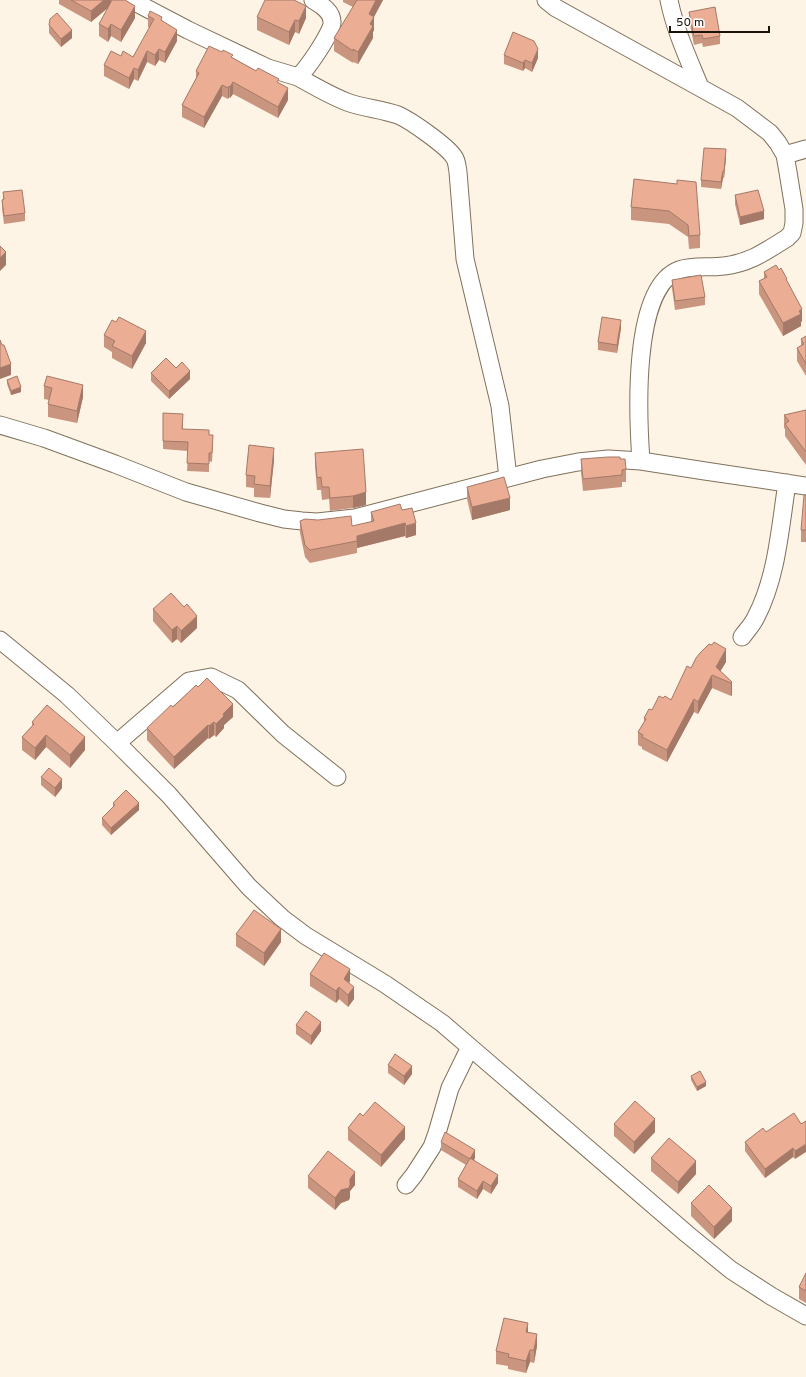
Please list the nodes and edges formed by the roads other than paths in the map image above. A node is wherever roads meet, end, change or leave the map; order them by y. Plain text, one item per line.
1 (131, 0) edge
2 (313, 0) edge
3 (546, 0) edge
4 (669, 0) edge
5 (298, 77) junction
6 (700, 86) junction
7 (806, 149) edge
8 (784, 155) junction
9 (0, 424) edge
10 (641, 461) junction
11 (508, 478) junction
12 (787, 483) junction
13 (806, 486) edge
14 (742, 637) dead end
15 (0, 640) edge
16 (117, 743) junction
17 (337, 777) dead end
18 (470, 1046) junction
19 (406, 1185) dead end
20 (806, 1316) edge

1 - 5 street
2 - 5 street
3 - 6 street
4 - 6 street
5 - 11 street
6 - 8 street
7 - 8 street
8 - 10 street
9 - 11 street
10 - 11 street
10 - 12 street
12 - 13 street
12 - 14 street
15 - 16 street
16 - 17 street
16 - 18 street
18 - 19 street
18 - 20 street

